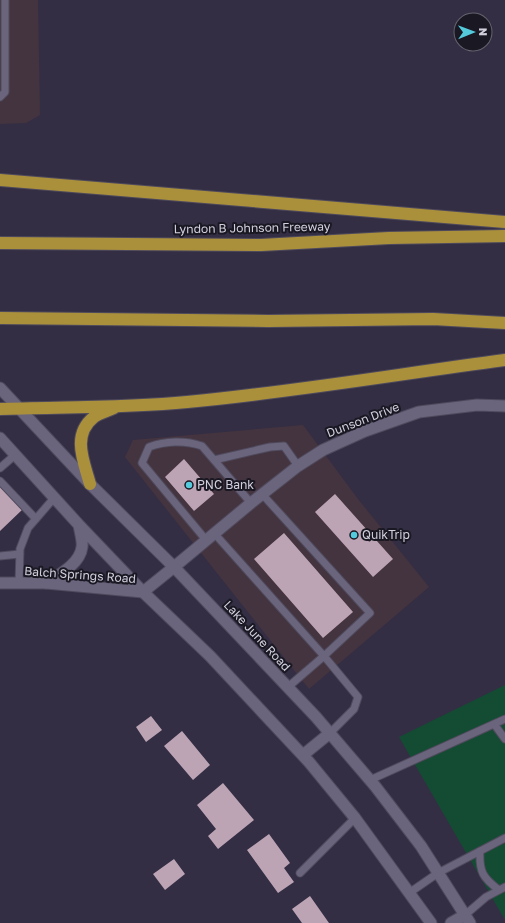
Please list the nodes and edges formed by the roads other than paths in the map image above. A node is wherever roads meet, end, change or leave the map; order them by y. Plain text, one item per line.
1 (5, 0) edge
2 (0, 97) edge
3 (0, 180) edge
4 (505, 222) edge
5 (505, 236) edge
6 (0, 244) edge
7 (0, 318) edge
8 (505, 323) edge
9 (505, 360) edge
10 (0, 388) edge
11 (120, 406) junction
12 (505, 406) edge
13 (19, 408) junction
14 (0, 409) edge
15 (0, 438) edge
16 (15, 455) junction
17 (214, 460) junction
18 (298, 466) junction
19 (0, 468) edge
20 (0, 481) edge
21 (90, 484) junction
22 (262, 494) junction
23 (54, 498) junction
24 (251, 503) junction
25 (36, 519) junction
26 (79, 525) junction
27 (210, 537) junction
28 (20, 554) junction
29 (0, 556) edge
30 (174, 566) junction
31 (0, 583) edge
32 (19, 583) junction
33 (46, 584) junction
34 (143, 592) junction
35 (324, 656) junction
36 (288, 687) junction
37 (505, 719) edge
38 (494, 724) junction
39 (330, 733) junction
40 (505, 739) edge
41 (303, 755) junction
42 (370, 780) junction
43 (355, 818) junction
44 (505, 838) edge
45 (480, 851) junction
46 (300, 873) dead end
47 (438, 873) junction
48 (502, 888) edge
49 (409, 893) junction
50 (468, 919) edge
51 (431, 923) edge
52 (451, 923) edge

1 - 2 lane
3 - 4 highway
5 - 6 highway, Lyndon B Johnson Freeway
7 - 8 highway
9 - 11 highway
10 - 13 main road, Lake June Road
11 - 13 highway
11 - 21 highway
12 - 18 main road, Dunson Drive
13 - 14 highway
13 - 21 main road, Lake June Road
15 - 16 main road
16 - 19 lane
16 - 23 main road
17 - 18 lane
17 - 24 lane
17 - 27 lane
18 - 22 main road, Dunson Drive
20 - 25 lane
21 - 30 main road, Lake June Road
22 - 24 main road, Dunson Drive
22 - 35 lane
23 - 25 lane
23 - 26 main road
24 - 27 main road, Dunson Drive
25 - 28 lane
26 - 33 main road
26 - 34 main road
27 - 30 main road, Dunson Drive
27 - 35 lane
28 - 29 lane
28 - 32 lane
30 - 34 main road, Balch Springs Road
30 - 36 main road, Lake June Road
31 - 32 main road, Balch Springs Road
32 - 33 main road, Balch Springs Road
33 - 34 main road, Balch Springs Road
34 - 41 main road
35 - 36 lane
35 - 39 lane
36 - 39 main road, Lake June Road
37 - 38 lane
38 - 40 lane
38 - 42 lane
39 - 41 main road
39 - 42 main road, Lake June Road
41 - 43 main road
42 - 47 main road, Lake June Road
43 - 46 lane
43 - 49 main road
44 - 45 lane
45 - 47 lane
45 - 48 lane
47 - 49 lane
47 - 50 main road, Lake June Road
48 - 50 lane
49 - 51 main road
50 - 52 main road

